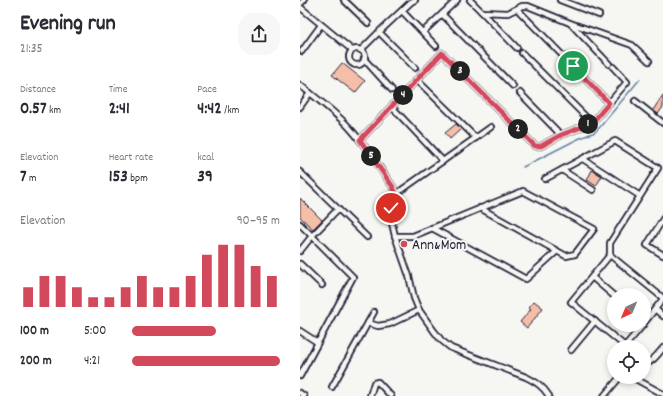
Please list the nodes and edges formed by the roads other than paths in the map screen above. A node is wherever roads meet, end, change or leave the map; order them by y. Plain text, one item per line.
1 (304, 0) edge
2 (344, 0) edge
3 (457, 0) edge
4 (470, 0) edge
5 (560, 0) edge
6 (412, 1) edge
7 (300, 6) edge
8 (517, 9) junction
9 (402, 11) junction
10 (482, 12) junction
11 (442, 14) junction
12 (599, 15) dead end
13 (368, 23) dead end
14 (570, 23) junction
15 (321, 25) junction
16 (379, 32) junction
17 (423, 32) junction
18 (436, 46) dead end
19 (517, 48) dead end
20 (352, 50) junction
21 (361, 50) junction
22 (302, 51) dead end
23 (522, 53) dead end
24 (364, 59) junction
25 (568, 61) dead end
26 (649, 61) dead end
27 (573, 66) dead end
28 (415, 68) dead end
29 (417, 80) junction
30 (300, 85) edge
31 (513, 86) dead end
32 (392, 90) dead end
33 (310, 93) junction
34 (520, 93) dead end
35 (635, 102) dead end
36 (609, 103) junction
37 (300, 107) edge
38 (392, 107) junction
39 (592, 123) junction
40 (663, 123) edge
41 (491, 127) dead end
42 (561, 135) junction
43 (476, 138) junction
44 (360, 140) junction
45 (583, 158) junction
46 (443, 161) junction
47 (562, 170) junction
48 (300, 172) edge
49 (545, 179) dead end
50 (593, 190) dead end
51 (396, 194) junction
52 (640, 196) junction
53 (480, 208) junction
54 (338, 210) junction
55 (663, 220) edge
56 (300, 224) edge
57 (432, 228) junction
58 (312, 236) junction
59 (395, 236) junction
60 (367, 238) dead end
61 (300, 251) edge
62 (557, 252) junction
63 (663, 254) edge
64 (610, 255) junction
65 (300, 264) edge
66 (592, 278) junction
67 (322, 285) dead end
68 (607, 290) edge
69 (663, 299) edge
70 (655, 309) junction
71 (419, 310) junction
72 (374, 312) dead end
73 (651, 314) edge
74 (663, 316) edge
75 (595, 321) junction
76 (368, 324) junction
77 (300, 330) edge
78 (607, 331) edge
79 (608, 332) edge
80 (637, 332) edge
81 (317, 342) junction
82 (572, 350) dead end
83 (662, 351) edge
84 (651, 361) edge
85 (300, 376) edge
86 (614, 384) edge
87 (645, 384) edge
88 (332, 387) dead end
89 (300, 394) edge
90 (663, 394) edge
91 (304, 396) edge
92 (370, 396) edge
93 (392, 396) edge
94 (549, 396) edge
95 (604, 396) edge

1 - 7 street
2 - 13 street
3 - 11 street
4 - 10 street
5 - 12 street
6 - 9 street
7 - 15 street
8 - 10 street
8 - 14 street
8 - 25 street
9 - 16 street
9 - 17 street
10 - 19 street
11 - 17 street
11 - 31 street
14 - 26 street
14 - 36 street
15 - 20 street
15 - 22 street
16 - 21 street
16 - 28 street
17 - 18 street
20 - 21 street
20 - 24 street
21 - 24 street
23 - 39 street
24 - 32 street
27 - 36 street
29 - 38 street
29 - 42 street
29 - 43 street
30 - 33 street
33 - 37 street
33 - 44 street
34 - 42 street
35 - 40 street
36 - 39 street
38 - 44 street
38 - 46 street
39 - 42 street
41 - 43 street
43 - 46 street
44 - 51 street
45 - 47 street
45 - 52 street
45 - 52 street
46 - 51 street
47 - 49 street
47 - 50 street
48 - 54 street
51 - 59 street
52 - 64 street
53 - 57 street
53 - 62 street
53 - 62 street
54 - 58 street
54 - 60 street
55 - 63 street
56 - 58 street
57 - 59 street
57 - 62 street
58 - 61 street
58 - 81 street
59 - 71 street
64 - 66 street
64 - 69 street
65 - 67 street
66 - 68 street
66 - 75 street
69 - 70 street
70 - 73 street
70 - 74 street
71 - 76 street
71 - 94 street
72 - 76 street
75 - 78 street
75 - 82 street
76 - 88 street
77 - 81 street
79 - 80 street
81 - 85 street
83 - 84 street
86 - 95 street
87 - 90 street
89 - 91 street
92 - 93 street

